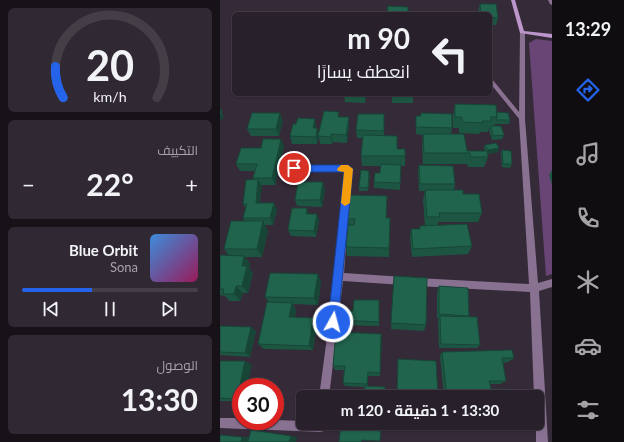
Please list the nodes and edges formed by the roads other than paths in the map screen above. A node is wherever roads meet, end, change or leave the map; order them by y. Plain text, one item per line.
1 (513, 0) edge
2 (550, 0) edge
3 (552, 3) edge
4 (522, 32) junction
5 (552, 36) edge
6 (492, 82) edge
7 (522, 119) junction
8 (294, 168) dead end
9 (339, 278) junction
10 (552, 283) edge
11 (534, 288) junction
12 (325, 390) edge
13 (220, 423) edge
14 (296, 426) edge
15 (542, 442) edge

1 - 4 main road
2 - 3 street
4 - 5 main road
4 - 7 street
6 - 7 lane
7 - 11 street
8 - 9 street
9 - 11 street
9 - 12 street
10 - 11 street
11 - 15 street
13 - 14 street

